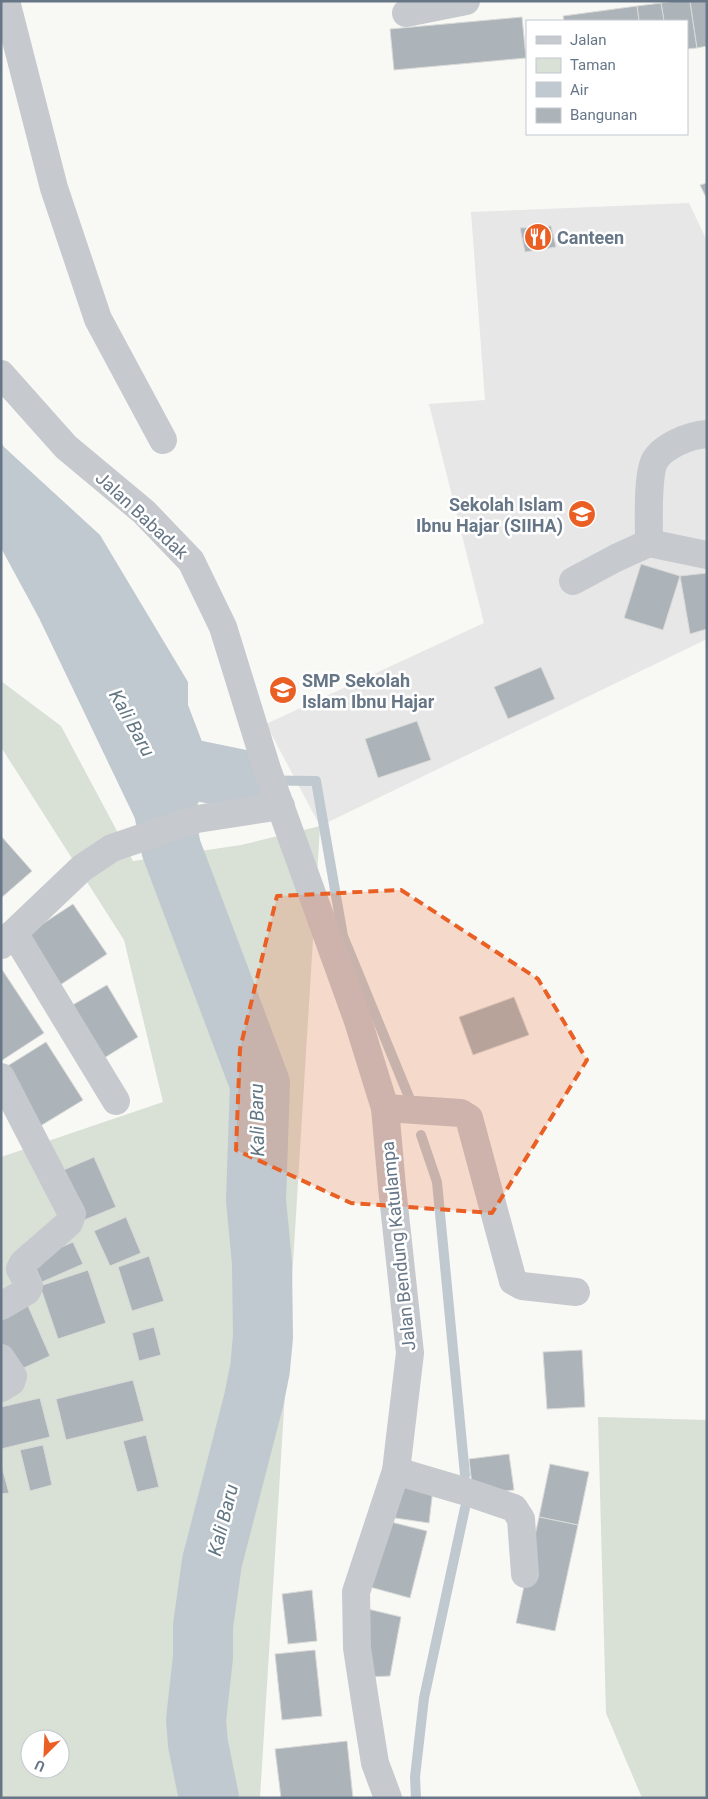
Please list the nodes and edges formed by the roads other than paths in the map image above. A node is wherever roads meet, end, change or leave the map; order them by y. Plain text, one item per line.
1 (6, 1) edge
2 (466, 1) edge
3 (406, 13) dead end
4 (1, 374) edge
5 (707, 434) edge
6 (163, 440) dead end
7 (649, 543) junction
8 (707, 555) edge
9 (573, 581) dead end
10 (275, 789) junction
11 (8, 939) edge
12 (1, 1077) edge
13 (116, 1101) dead end
14 (385, 1108) junction
15 (576, 1292) dead end
16 (1, 1306) edge
17 (1, 1358) edge
18 (1, 1388) edge
19 (396, 1472) junction
20 (525, 1574) dead end
21 (388, 1798) edge

1 - 6 street
2 - 3 street
4 - 10 street, Jalan Babadak
5 - 7 street
7 - 8 street
7 - 9 street
10 - 11 street
10 - 14 street, Jalan Bendung Katulampa
11 - 13 street
12 - 16 street
14 - 15 street
14 - 19 street, Jalan Bendung Katulampa
17 - 18 street
19 - 20 street
19 - 21 street, Jalan Bendung Katulampa

